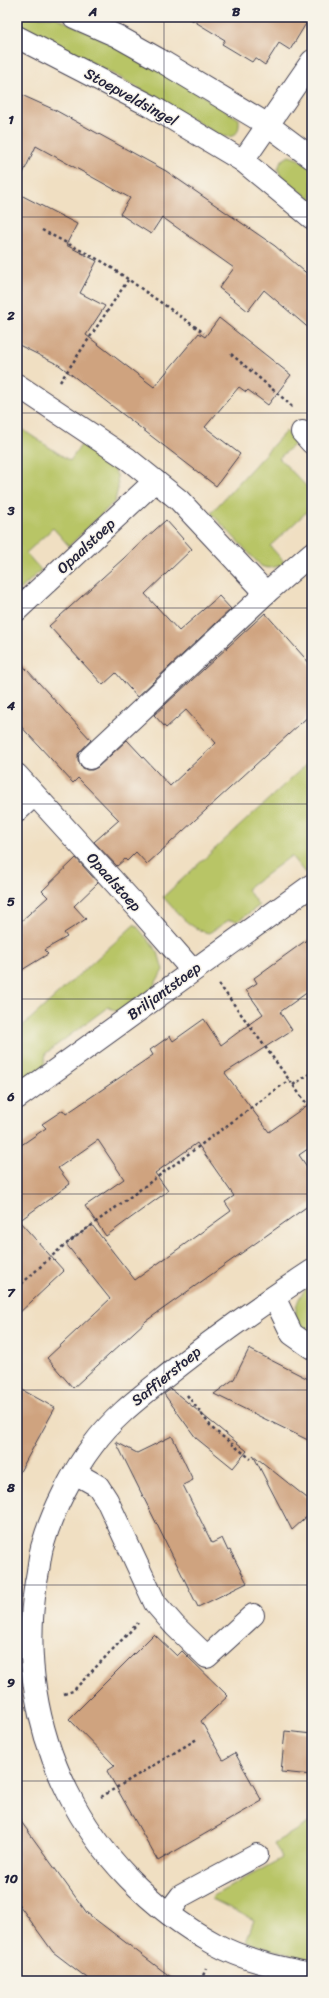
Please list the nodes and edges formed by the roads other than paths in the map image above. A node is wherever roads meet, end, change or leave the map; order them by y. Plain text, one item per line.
1 (74, 17) edge
2 (17, 36) edge
3 (312, 61) edge
4 (268, 125) junction
5 (312, 158) edge
6 (243, 161) junction
7 (312, 218) edge
8 (17, 385) edge
9 (155, 481) junction
10 (312, 554) edge
11 (266, 594) junction
12 (17, 610) edge
13 (90, 758) dead end
14 (17, 775) edge
15 (34, 795) junction
16 (17, 811) edge
17 (312, 886) edge
18 (198, 967) junction
19 (17, 1098) edge
20 (312, 1272) edge
21 (274, 1297) junction
22 (312, 1348) edge
23 (76, 1473) junction
24 (253, 1615) dead end
25 (257, 1855) dead end
26 (169, 1912) junction
27 (312, 1974) edge

1 - 4 street
2 - 6 street, Stoepveldsingel
3 - 4 street
4 - 5 street
4 - 6 street
6 - 7 street, Stoepveldsingel
8 - 9 street
9 - 11 street
9 - 12 street, Opaalstoep
10 - 11 street
11 - 13 street
14 - 15 street, Opaalstoep
15 - 16 street
15 - 18 street, Opaalstoep
17 - 18 street, Briljantstoep
18 - 19 street, Briljantstoep
20 - 21 street, Saffierstoep
21 - 22 street
21 - 23 street, Saffierstoep
23 - 24 street
23 - 26 street, Saffierstoep
25 - 26 street
26 - 27 street, Saffierstoep

